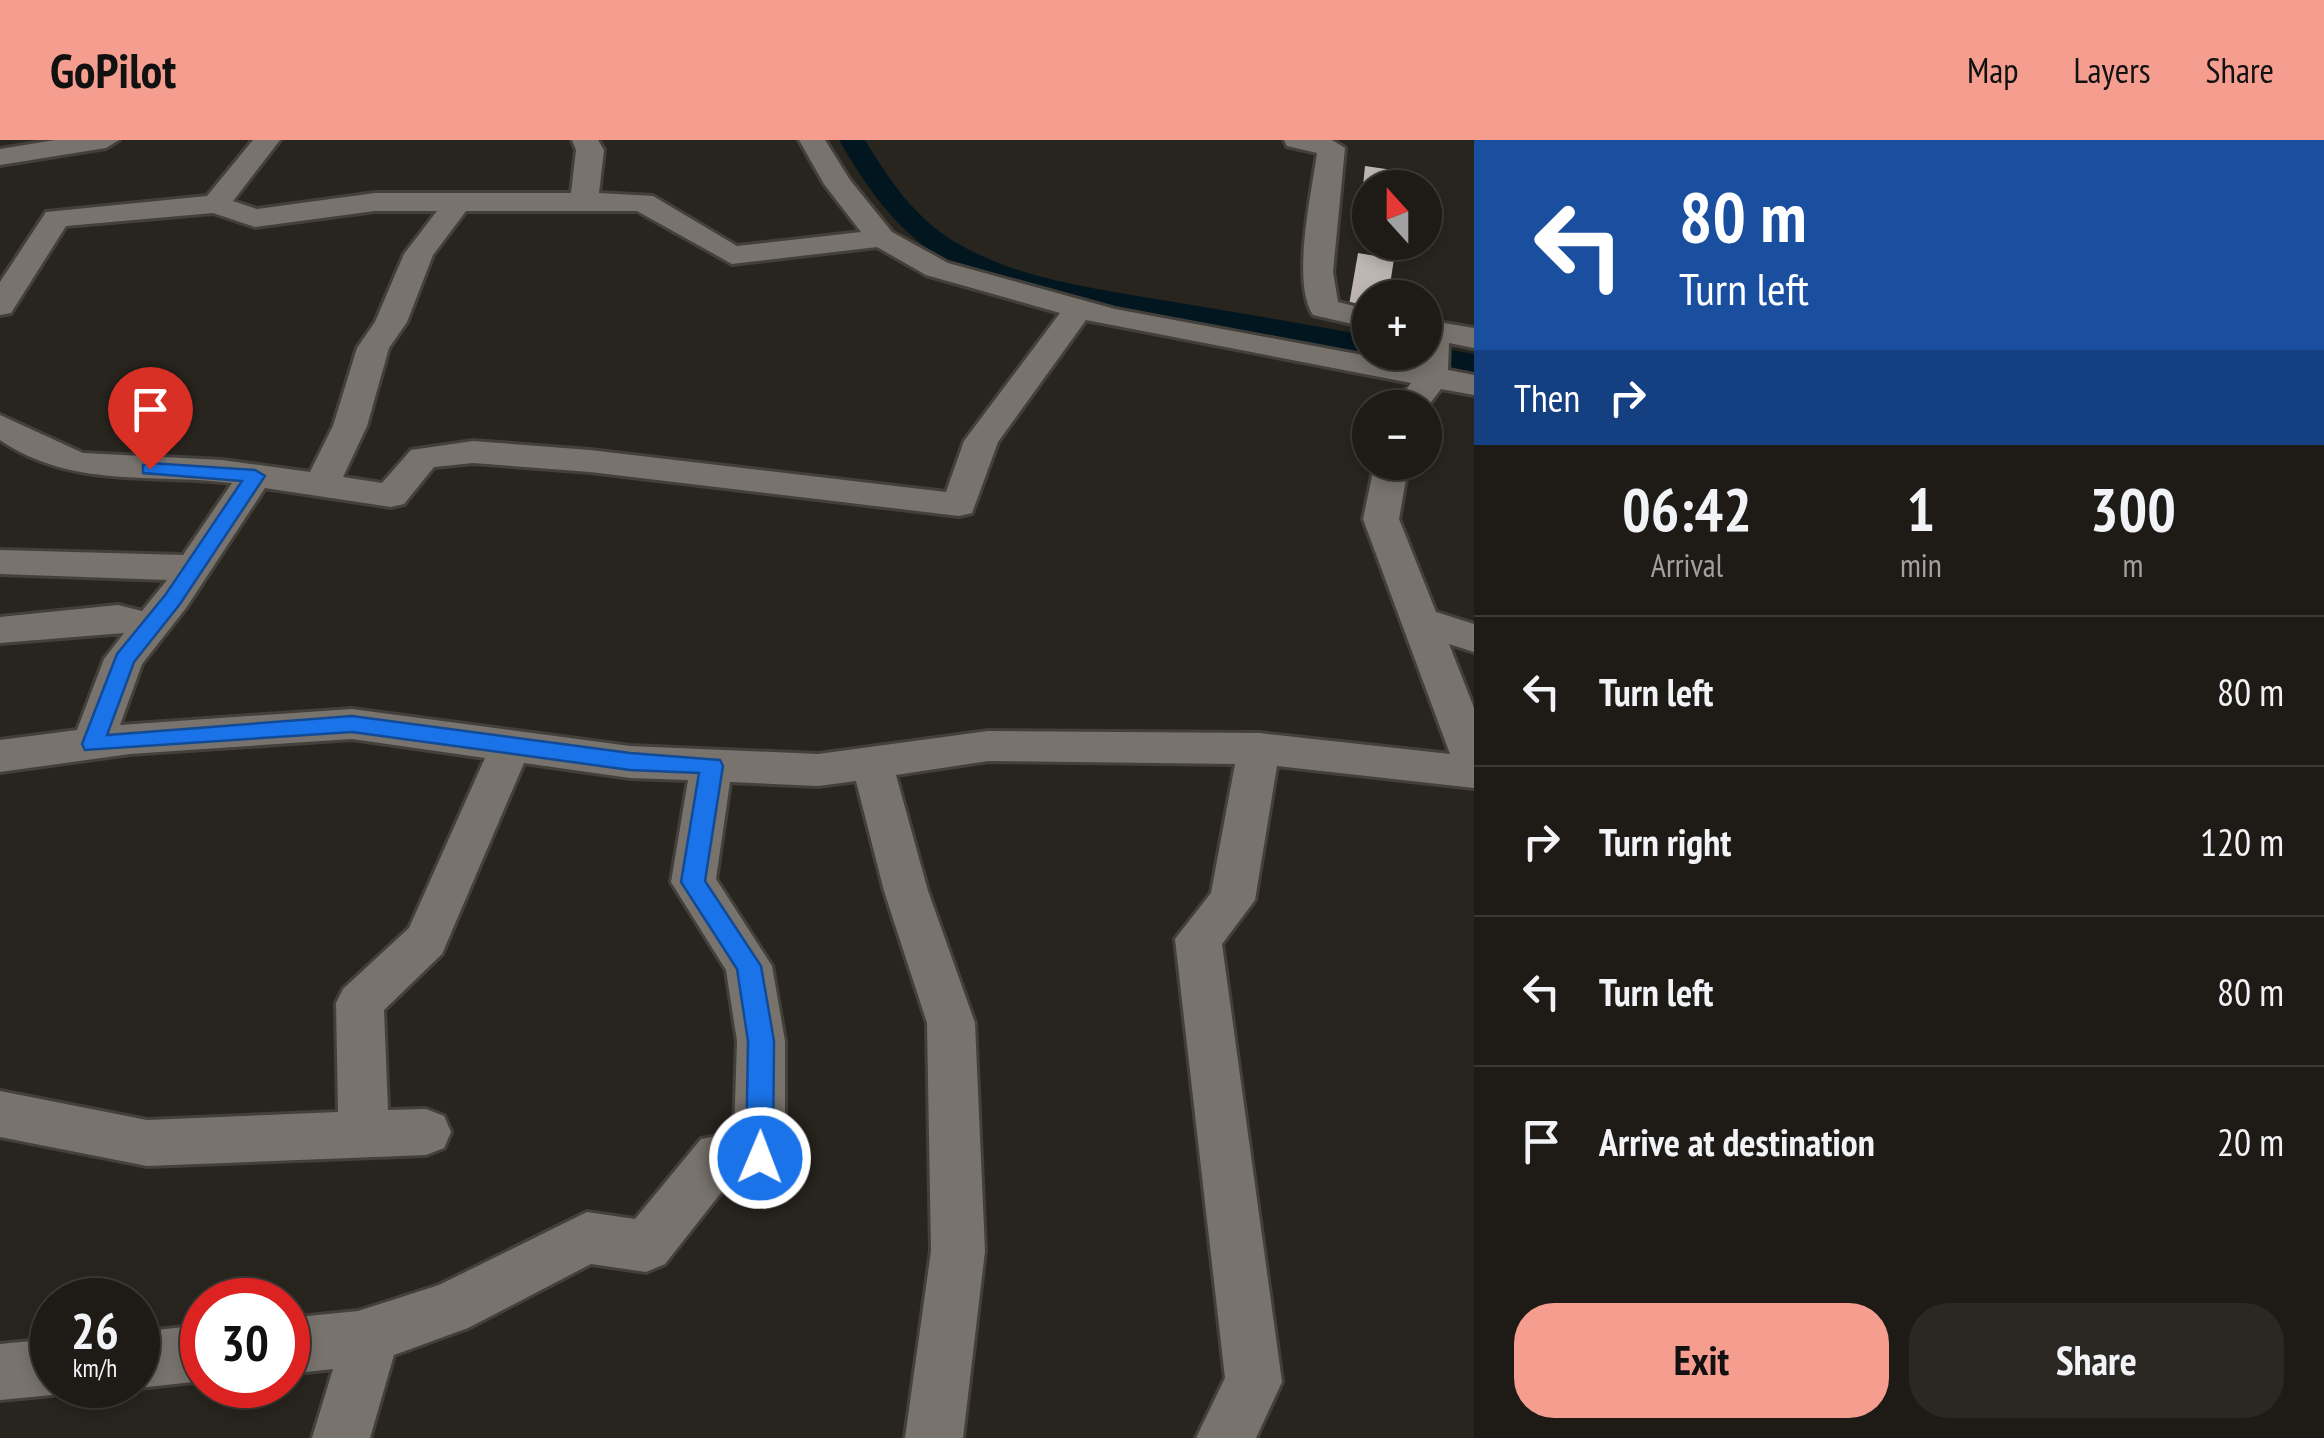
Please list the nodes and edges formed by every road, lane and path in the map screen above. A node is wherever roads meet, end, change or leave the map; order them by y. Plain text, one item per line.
1 (106, 140) edge
2 (268, 140) edge
3 (586, 140) edge
4 (812, 140) edge
5 (1297, 140) edge
6 (0, 158) edge
7 (584, 203) junction
8 (216, 204) junction
9 (456, 205) junction
10 (882, 238) junction
11 (0, 306) edge
12 (1078, 310) junction
13 (1352, 314) edge
14 (1474, 338) edge
15 (1352, 339) edge
16 (1442, 345) edge
17 (1442, 357) edge
18 (1474, 385) edge
19 (0, 424) edge
20 (255, 476) junction
21 (1389, 480) edge
22 (321, 486) junction
23 (0, 562) edge
24 (194, 568) junction
25 (1423, 622) junction
26 (151, 626) junction
27 (0, 630) edge
28 (1474, 638) edge
29 (93, 744) junction
30 (511, 746) junction
31 (1259, 749) junction
32 (0, 756) edge
33 (1474, 761) edge
34 (872, 762) junction
35 (712, 766) junction
36 (1474, 772) edge
37 (0, 1114) edge
38 (426, 1132) dead end
39 (364, 1133) junction
40 (372, 1335) junction
41 (310, 1343) edge
42 (30, 1370) edge
43 (0, 1372) edge
44 (342, 1438) edge
45 (934, 1438) edge
46 (1225, 1438) edge

1 - 6 street
2 - 8 street
3 - 7 street
4 - 10 street
5 - 13 street
7 - 9 street
7 - 10 street
8 - 9 street
8 - 11 street
9 - 22 street
10 - 12 street
12 - 15 street
12 - 22 street
14 - 16 street
17 - 18 street
19 - 20 street
20 - 22 street
20 - 24 street
21 - 25 street
23 - 24 street
24 - 26 street
25 - 28 street
25 - 33 street
26 - 27 street
26 - 29 street
29 - 30 street
29 - 32 street
30 - 35 street
30 - 39 street
31 - 34 street
31 - 36 street
31 - 46 street
34 - 35 street
34 - 45 street
35 - 40 street
37 - 39 street
38 - 39 street
40 - 41 street
40 - 44 street
42 - 43 street

